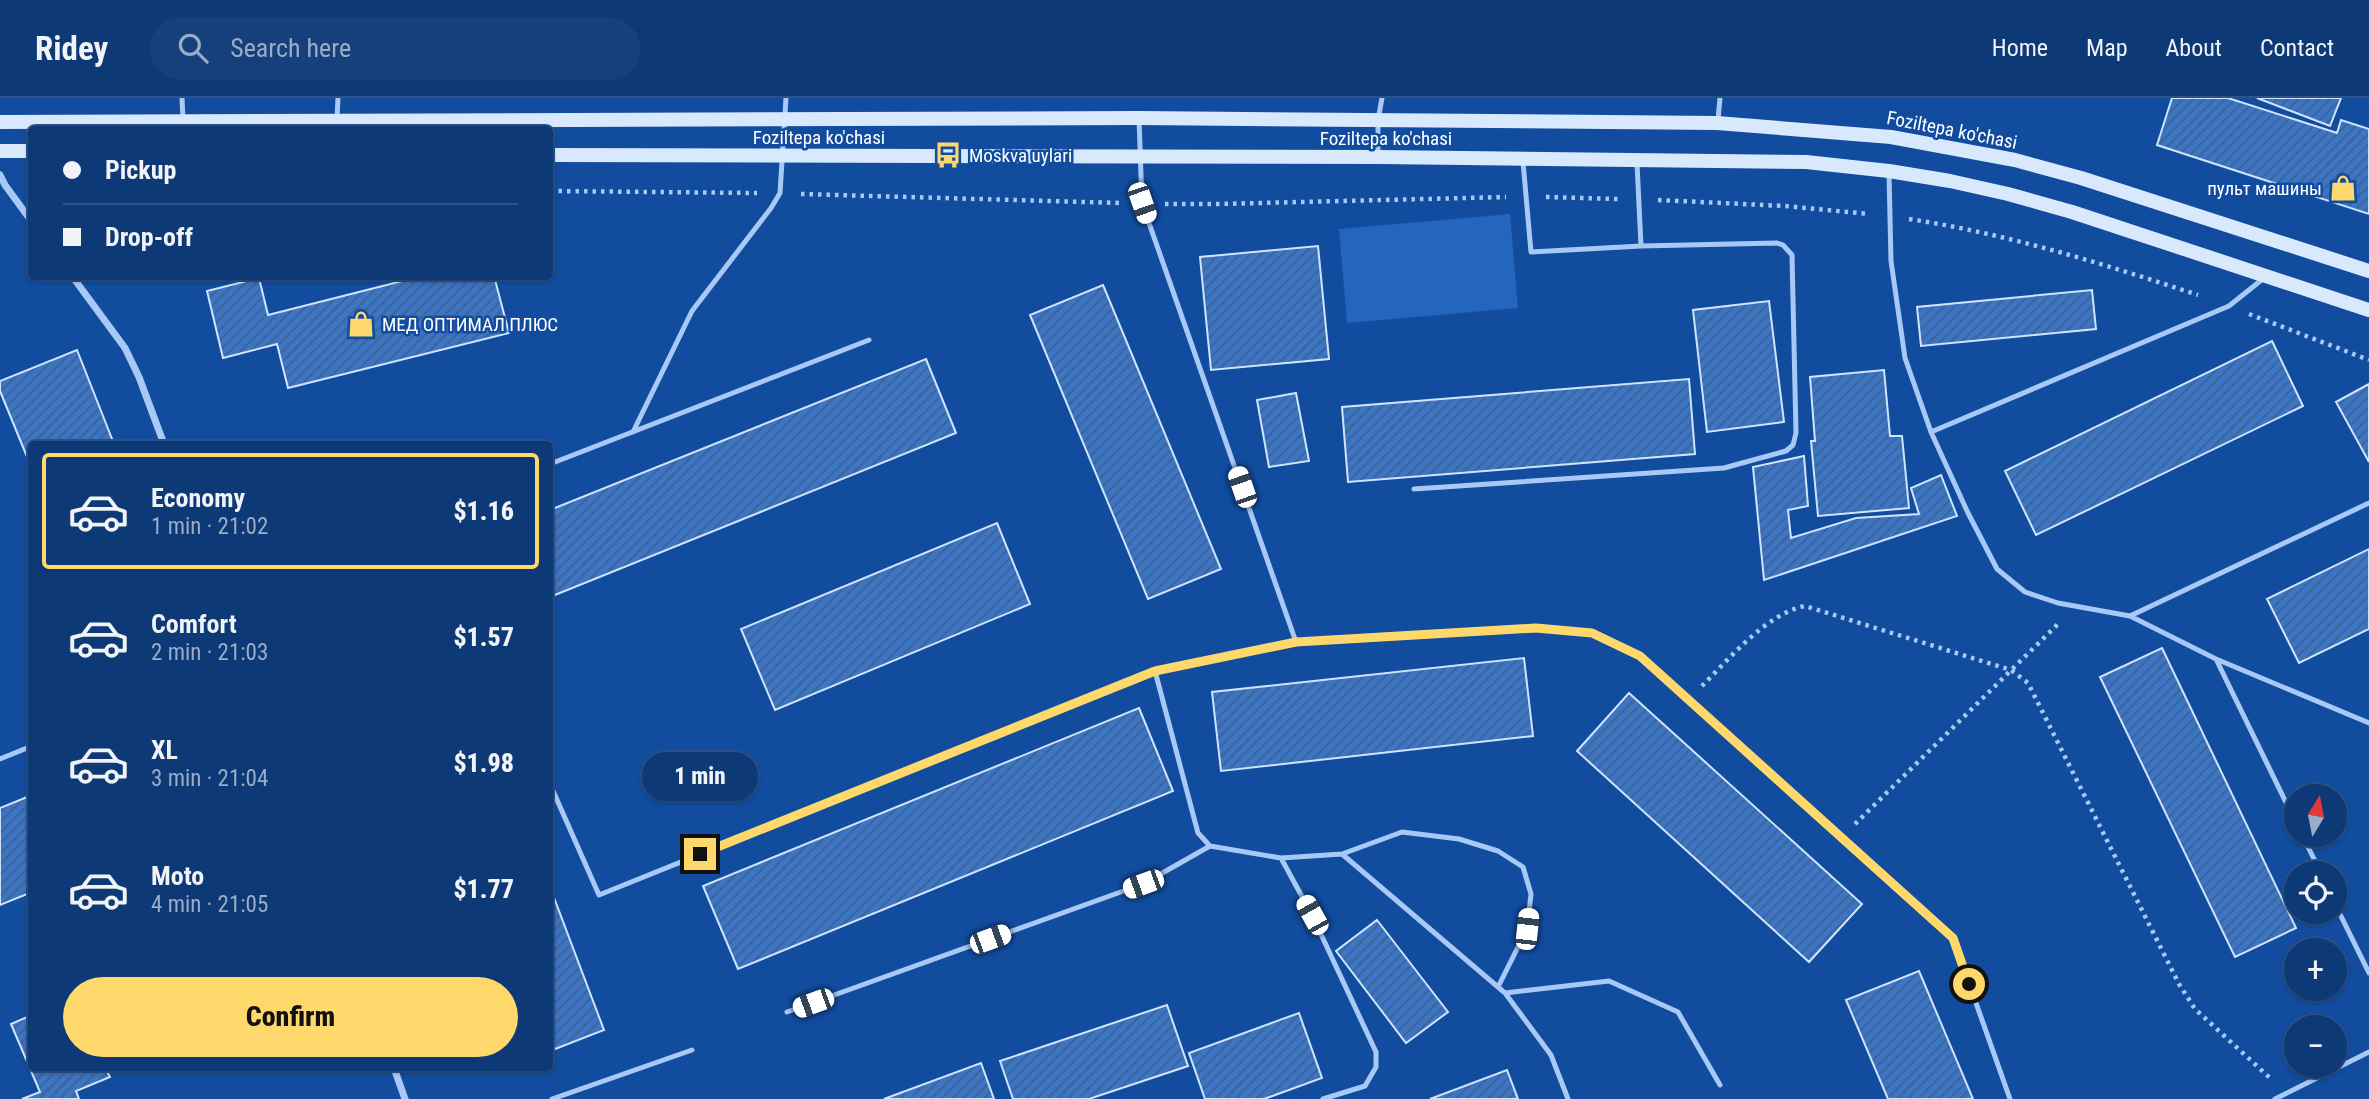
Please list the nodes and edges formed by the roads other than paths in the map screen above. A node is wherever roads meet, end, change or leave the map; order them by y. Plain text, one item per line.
1 (181, 98) edge
2 (338, 98) edge
3 (786, 98) edge
4 (1382, 98) edge
5 (1720, 98) edge
6 (1139, 118) junction
7 (783, 120) junction
8 (1378, 120) junction
9 (183, 121) junction
10 (337, 121) junction
11 (0, 122) edge
12 (1717, 123) junction
13 (0, 151) edge
14 (28, 152) edge
15 (553, 155) edge
16 (1140, 156) junction
17 (782, 157) junction
18 (1378, 157) junction
19 (1523, 159) junction
20 (1637, 160) junction
21 (1888, 171) junction
22 (0, 175) edge
23 (2, 187) edge
24 (28, 217) edge
25 (1641, 246) junction
26 (2369, 271) edge
27 (2266, 276) junction
28 (75, 280) edge
29 (2369, 310) edge
30 (869, 340) dead end
31 (633, 432) junction
32 (1931, 432) junction
33 (163, 441) edge
34 (553, 463) edge
35 (1414, 489) dead end
36 (2369, 503) edge
37 (2130, 616) junction
38 (1296, 642) junction
39 (2216, 659) junction
40 (1155, 671) junction
41 (2369, 723) edge
42 (28, 748) edge
43 (0, 759) edge
44 (553, 791) edge
45 (2284, 798) edge
46 (1210, 846) junction
47 (1342, 854) junction
48 (1281, 858) junction
49 (2345, 924) edge
50 (2369, 973) edge
51 (1498, 987) junction
52 (1505, 993) junction
53 (788, 1012) dead end
54 (692, 1050) dead end
55 (2369, 1052) edge
56 (395, 1071) edge
57 (1720, 1085) dead end
58 (2287, 1096) edge
59 (405, 1099) edge
60 (552, 1099) edge
61 (1323, 1099) edge
62 (1568, 1099) edge
63 (2010, 1099) edge
64 (2275, 1099) edge

1 - 9 lane
2 - 10 lane
3 - 7 lane
4 - 8 lane
5 - 12 lane
6 - 7 main road, Foziltepa ko'chasi
6 - 8 main road, Foziltepa ko'chasi
6 - 16 lane
7 - 10 main road, Foziltepa ko'chasi
7 - 17 lane
8 - 12 main road, Foziltepa ko'chasi
8 - 18 lane
9 - 10 main road, Foziltepa ko'chasi
9 - 11 main road, Foziltepa ko'chasi
12 - 26 main road, Foziltepa ko'chasi
13 - 14 main road
15 - 17 main road, Foziltepa ko'chasi
16 - 17 main road, Foziltepa ko'chasi
16 - 18 main road, Foziltepa ko'chasi
16 - 38 lane
17 - 31 lane
18 - 19 main road, Foziltepa ko'chasi
19 - 20 main road, Foziltepa ko'chasi
19 - 25 lane
20 - 21 main road, Foziltepa ko'chasi
20 - 25 lane
21 - 27 main road, Foziltepa ko'chasi
21 - 32 lane
22 - 23 street
23 - 24 street
25 - 35 lane
27 - 29 main road, Foziltepa ko'chasi
27 - 32 lane
28 - 33 street
30 - 31 lane
31 - 34 lane
32 - 37 lane
36 - 37 lane
37 - 39 lane
38 - 40 lane
38 - 63 lane
39 - 41 lane
39 - 45 lane
40 - 44 lane
40 - 46 lane
42 - 43 lane
46 - 48 lane
46 - 53 lane
47 - 48 lane
47 - 51 lane
47 - 51 lane
48 - 61 lane
49 - 50 lane
51 - 52 lane
52 - 57 lane
52 - 62 lane
54 - 60 lane
55 - 58 lane
56 - 59 street
58 - 64 lane

